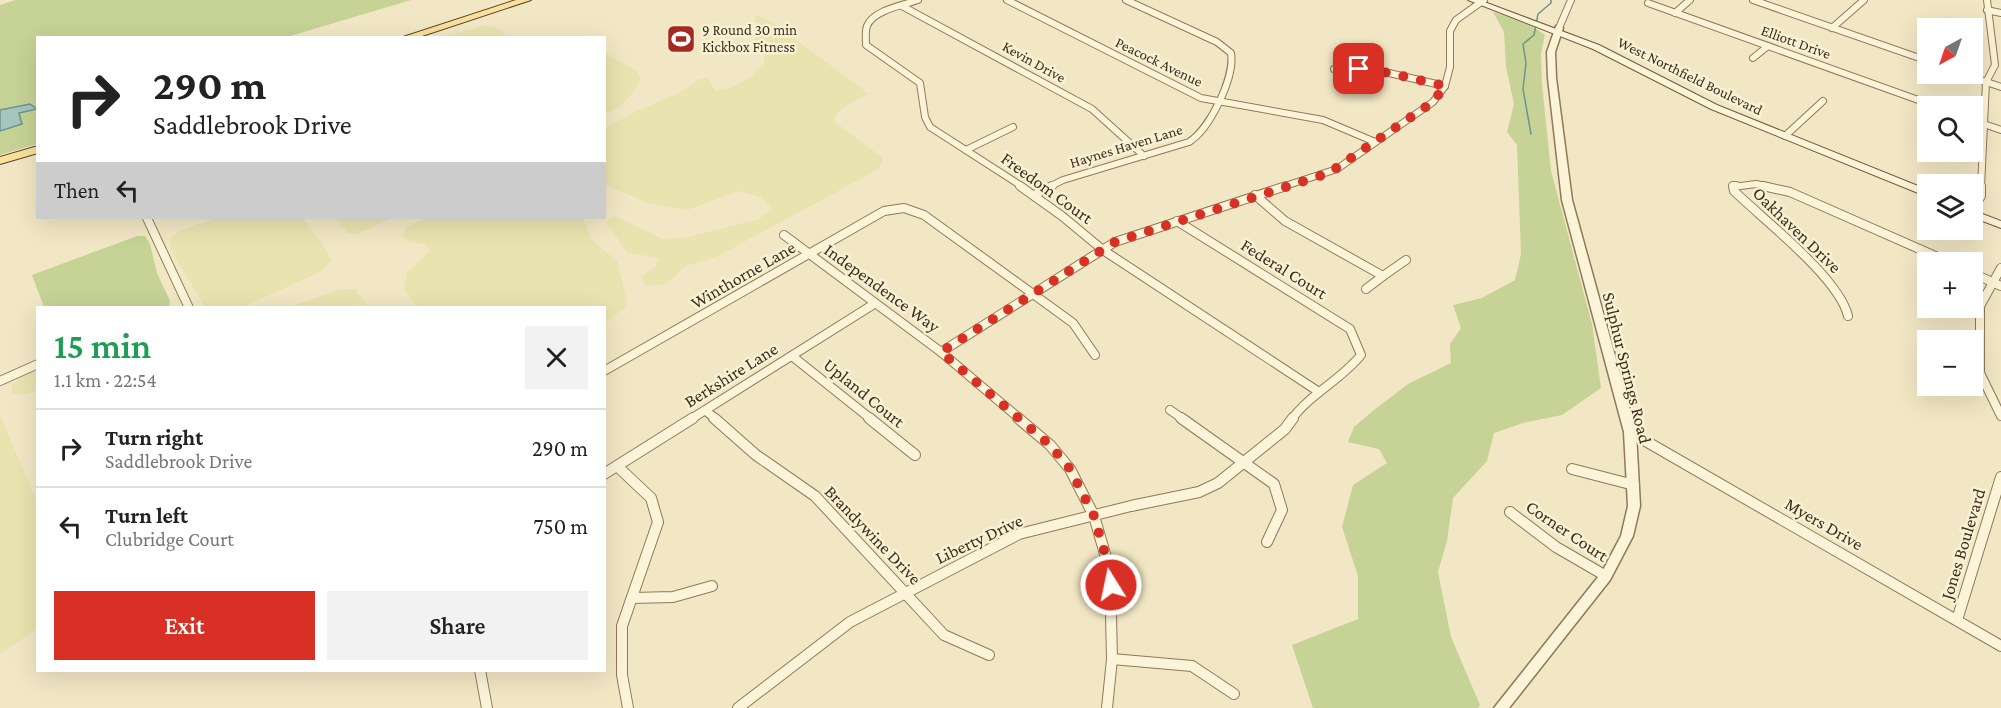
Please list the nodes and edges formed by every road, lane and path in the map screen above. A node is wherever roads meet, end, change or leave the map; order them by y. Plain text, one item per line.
1 (526, 0) edge
2 (918, 0) edge
3 (1007, 0) edge
4 (1126, 0) edge
5 (1571, 0) edge
6 (1690, 0) edge
7 (1753, 0) edge
8 (1864, 0) edge
9 (1987, 0) edge
10 (1481, 1) edge
11 (1648, 3) dead end
12 (903, 6) junction
13 (1987, 10) junction
14 (1675, 13) junction
15 (2001, 13) edge
16 (1832, 28) junction
17 (1559, 30) junction
18 (410, 36) edge
19 (1768, 46) junction
20 (1992, 46) junction
21 (2001, 48) edge
22 (1917, 57) edge
23 (1753, 58) dead end
24 (1334, 69) dead end
25 (1983, 81) edge
26 (1986, 82) junction
27 (1445, 86) junction
28 (2001, 87) edge
29 (1917, 100) edge
30 (1218, 101) junction
31 (1823, 101) dead end
32 (1983, 124) joint
33 (1013, 127) dead end
34 (2001, 130) edge
35 (1787, 134) junction
36 (1375, 142) junction
37 (36, 150) edge
38 (966, 150) junction
39 (1144, 156) junction
40 (0, 161) edge
41 (1917, 185) edge
42 (1917, 190) edge
43 (1034, 195) junction
44 (1255, 195) junction
45 (1983, 213) edge
46 (1983, 215) edge
47 (147, 219) edge
48 (2001, 219) edge
49 (1177, 221) junction
50 (2001, 225) edge
51 (784, 235) dead end
52 (1103, 250) junction
53 (1926, 252) edge
54 (808, 255) junction
55 (1406, 260) dead end
56 (2001, 268) edge
57 (1383, 276) junction
58 (1983, 277) edge
59 (1992, 281) junction
60 (2001, 286) edge
61 (1366, 289) dead end
62 (1033, 294) junction
63 (874, 304) junction
64 (188, 306) edge
65 (1848, 316) dead end
66 (941, 352) junction
67 (1095, 355) dead end
68 (1361, 355) joint
69 (792, 356) junction
70 (36, 365) edge
71 (606, 371) edge
72 (0, 381) edge
73 (1319, 392) junction
74 (1170, 410) dead end
75 (706, 411) junction
76 (2001, 416) edge
77 (1630, 432) junction
78 (915, 455) dead end
79 (1245, 463) junction
80 (617, 466) junction
81 (1572, 469) dead end
82 (606, 473) edge
83 (2001, 477) edge
84 (1634, 485) junction
85 (1510, 512) dead end
86 (1094, 516) junction
87 (1267, 542) dead end
88 (1606, 576) junction
89 (712, 586) dead end
90 (905, 592) junction
91 (632, 598) junction
92 (1957, 620) junction
93 (2001, 646) edge
94 (989, 655) dead end
95 (1112, 659) junction
96 (480, 672) edge
97 (1234, 694) dead end
98 (487, 708) edge
99 (628, 708) edge
100 (738, 708) edge
101 (1107, 708) edge
102 (1501, 708) edge

1 - 18 main road
2 - 12 street
3 - 30 street, Peacock Avenue
4 - 30 street, Haynes Haven Lane
5 - 17 street, Sulphur Springs Road
6 - 14 street
7 - 16 street
8 - 16 street
9 - 13 street
10 - 17 main road, West Northfield Boulevard
10 - 27 street
11 - 14 street, Elliott Drive
12 - 38 street, Freedom Court
12 - 39 street, Kevin Drive
13 - 15 street
13 - 20 street
14 - 19 street, Elliott Drive
16 - 22 street
17 - 35 main road, West Northfield Boulevard
17 - 77 street, Sulphur Springs Road
19 - 23 street
19 - 29 street, Elliott Drive
20 - 21 street
20 - 26 street
24 - 27 street
25 - 26 street
26 - 28 street
26 - 32 street
27 - 36 street
30 - 36 street, Peacock Avenue
30 - 39 street, Haynes Haven Lane
31 - 35 street
32 - 34 street
33 - 38 street
35 - 41 main road, West Northfield Boulevard
35 - 42 main road, West Northfield Boulevard
36 - 44 street
37 - 40 main road
38 - 43 street, Freedom Court
39 - 43 street, Haynes Haven Lane
43 - 52 street, Freedom Court
44 - 49 street
44 - 57 street
45 - 48 main road
46 - 50 main road
47 - 64 street
49 - 52 street
49 - 68 street, Federal Court
51 - 54 street, Independence Way
52 - 62 street
52 - 73 street, Freedom Court
53 - 65 street, Oakhaven Drive
54 - 62 street, Winthorne Lane
54 - 63 street, Independence Way
54 - 71 street, Winthorne Lane
55 - 57 street
56 - 59 street
57 - 61 street
58 - 59 street
59 - 60 street
59 - 76 street
62 - 66 street
62 - 67 street
63 - 66 street, Independence Way
63 - 69 street, Berkshire Lane
66 - 86 street, Independence Way
68 - 73 street, Liberty Drive
69 - 75 street, Berkshire Lane
69 - 78 street, Upland Court
70 - 72 street
73 - 79 street, Liberty Drive
74 - 79 street
75 - 80 street, Berkshire Lane
75 - 90 street, Brandywine Drive
77 - 84 street, Sulphur Springs Road
77 - 92 street, Myers Drive
79 - 86 street, Liberty Drive
79 - 87 street
80 - 82 street, Berkshire Lane
80 - 91 street
81 - 84 street
83 - 92 street, Jones Boulevard
84 - 88 street, Sulphur Springs Road
85 - 88 street, Corner Court
86 - 90 street, Liberty Drive
86 - 95 street, Independence Way
88 - 102 street, Sulphur Springs Road
89 - 91 street
90 - 94 street, Brandywine Drive
90 - 100 street, Liberty Drive
91 - 99 street
92 - 93 street, Myers Drive
95 - 97 street
95 - 101 street, Independence Way
96 - 98 street

